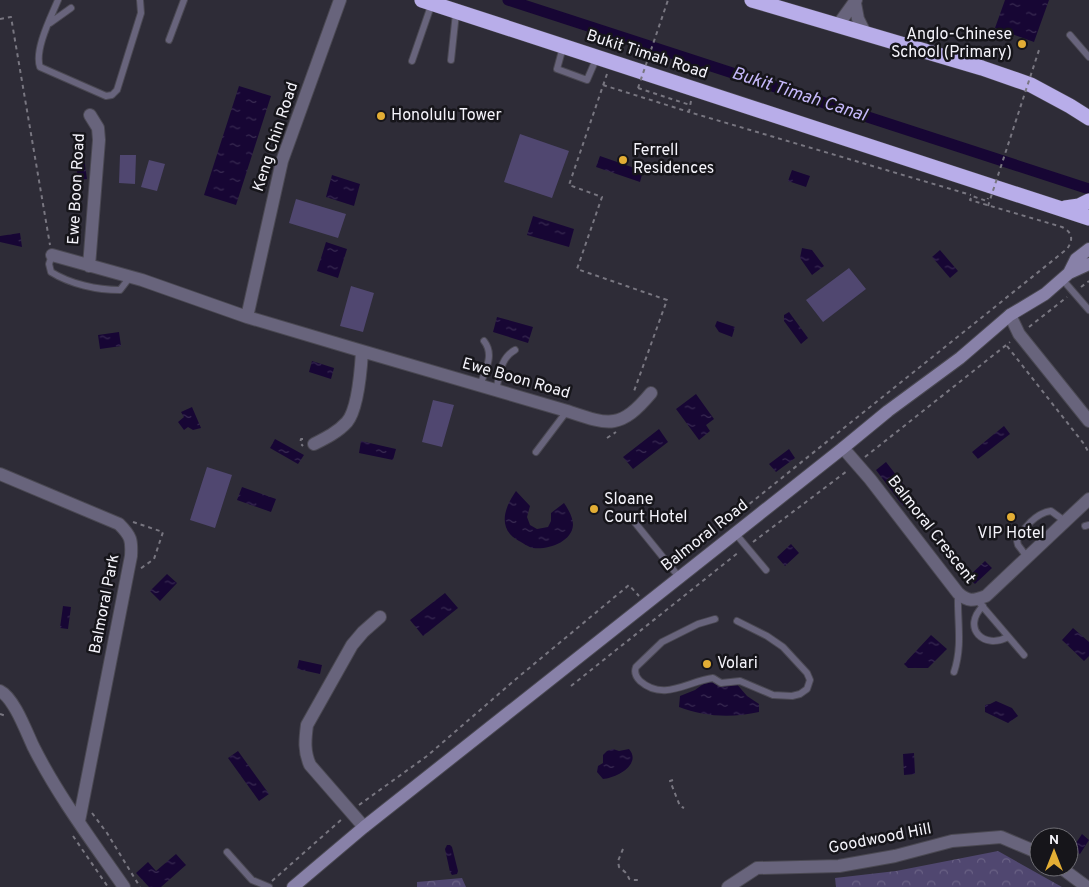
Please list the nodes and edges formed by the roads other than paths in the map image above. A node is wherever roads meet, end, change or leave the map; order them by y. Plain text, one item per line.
1 (58, 0) edge
2 (140, 0) edge
3 (184, 0) edge
4 (340, 0) edge
5 (752, 0) edge
6 (427, 2) edge
7 (856, 2) edge
8 (71, 8) dead end
9 (456, 11) junction
10 (49, 24) junction
11 (838, 25) junction
12 (865, 33) junction
13 (1070, 36) dead end
14 (169, 40) dead end
15 (563, 46) junction
16 (1089, 57) edge
17 (451, 60) dead end
18 (604, 60) junction
19 (412, 61) dead end
20 (90, 115) dead end
21 (1089, 118) edge
22 (1088, 207) edge
23 (1089, 249) edge
24 (52, 255) joint
25 (1089, 264) edge
26 (89, 266) junction
27 (1065, 276) junction
28 (130, 277) junction
29 (1089, 310) edge
30 (1010, 315) junction
31 (247, 317) junction
32 (484, 341) dead end
33 (515, 350) dead end
34 (362, 352) junction
35 (480, 386) junction
36 (496, 390) junction
37 (651, 393) dead end
38 (568, 411) junction
39 (1089, 421) edge
40 (314, 444) dead end
41 (843, 448) junction
42 (536, 452) dead end
43 (0, 474) edge
44 (1089, 499) edge
45 (632, 519) dead end
46 (1066, 522) junction
47 (735, 533) junction
48 (1027, 557) junction
49 (766, 570) dead end
50 (676, 574) junction
51 (958, 594) junction
52 (980, 603) junction
53 (380, 617) dead end
54 (715, 619) dead end
55 (737, 621) dead end
56 (1008, 637) junction
57 (1024, 655) dead end
58 (954, 672) dead end
59 (0, 691) edge
60 (79, 821) junction
61 (364, 827) junction
62 (1029, 849) edge
63 (227, 852) dead end
64 (1074, 877) edge
65 (253, 883) edge
66 (296, 885) edge
67 (268, 886) edge
68 (124, 887) edge
69 (728, 887) edge
70 (1087, 887) edge

1 - 10 lane
2 - 10 lane
3 - 14 lane
4 - 31 street, Keng Chin Road
5 - 11 highway
6 - 9 highway, Bukit Timah Road
6 - 19 lane
7 - 11 street
7 - 12 street
8 - 10 lane
9 - 15 highway, Bukit Timah Road
9 - 17 lane
11 - 12 highway
12 - 21 highway
13 - 16 lane
15 - 18 highway, Bukit Timah Road
15 - 18 lane
18 - 22 highway, Bukit Timah Road
20 - 26 street, Ewe Boon Road
23 - 27 street, Balmoral Road
24 - 26 street, Ewe Boon Road
24 - 28 lane
25 - 27 street, Balmoral Road
26 - 28 street, Ewe Boon Road
27 - 29 lane
27 - 30 street, Balmoral Road
28 - 31 street, Ewe Boon Road
30 - 39 street
30 - 41 street, Balmoral Road
31 - 34 street, Ewe Boon Road
32 - 35 lane
33 - 36 lane
34 - 35 street, Ewe Boon Road
34 - 40 street
35 - 36 street, Ewe Boon Road
36 - 38 street, Ewe Boon Road
37 - 38 street, Ewe Boon Road
38 - 42 lane
41 - 47 street, Balmoral Road
41 - 51 street, Balmoral Crescent
43 - 60 street, Balmoral Park
44 - 46 street, Balmoral Crescent
45 - 50 lane
46 - 48 street, Balmoral Crescent
46 - 48 lane
47 - 49 lane
47 - 50 street, Balmoral Road
48 - 52 street, Balmoral Crescent
50 - 61 street, Balmoral Road
51 - 52 street, Balmoral Crescent
51 - 58 lane
52 - 56 lane
52 - 56 lane
53 - 61 street
54 - 55 lane
56 - 57 lane
59 - 60 street
60 - 68 street
61 - 66 street, Balmoral Road
62 - 69 street, Goodwood Hill
63 - 65 lane
64 - 70 street
65 - 67 lane

